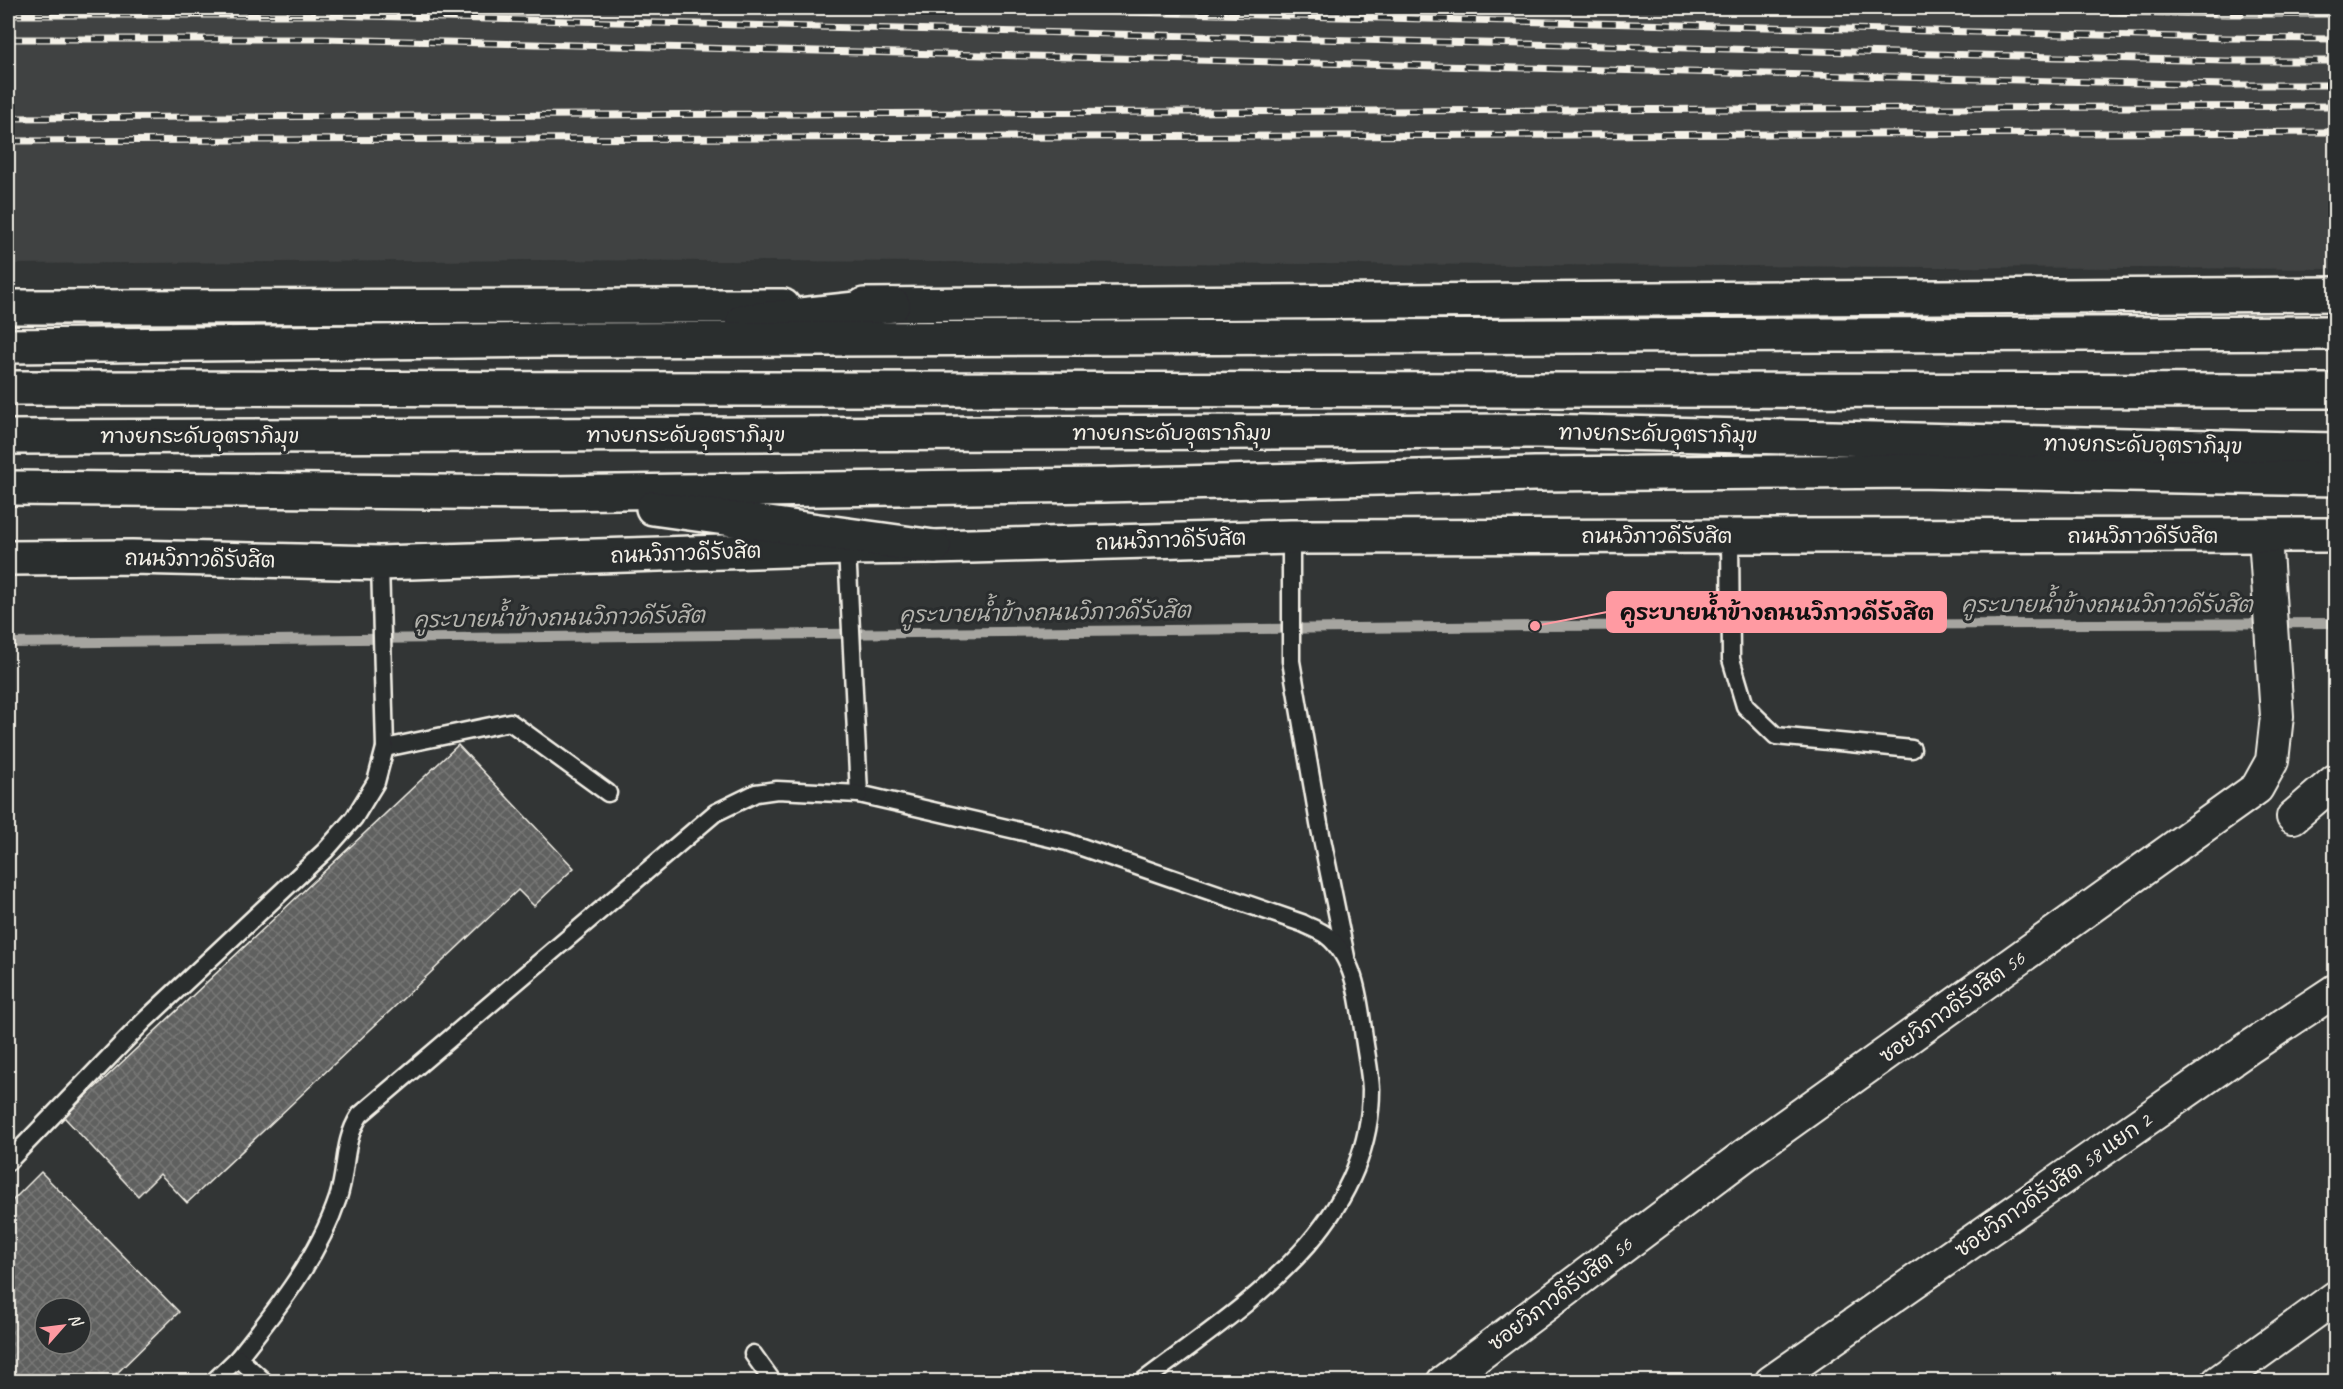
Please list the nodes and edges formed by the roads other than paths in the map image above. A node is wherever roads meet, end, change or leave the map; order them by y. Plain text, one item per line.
1 (2336, 294) edge
2 (893, 305) junction
3 (8, 307) edge
4 (2336, 333) edge
5 (553, 340) junction
6 (8, 346) edge
7 (8, 388) edge
8 (2336, 391) edge
9 (8, 437) edge
10 (2336, 450) edge
11 (2336, 479) edge
12 (8, 488) edge
13 (550, 493) junction
14 (2336, 535) edge
15 (1730, 536) junction
16 (2265, 536) junction
17 (1291, 537) junction
18 (934, 547) junction
19 (847, 548) junction
20 (8, 558) edge
21 (380, 563) junction
22 (385, 748) junction
23 (1912, 749) dead end
24 (2336, 780) edge
25 (608, 793) dead end
26 (860, 794) junction
27 (2292, 817) dead end
28 (1347, 961) junction
29 (2336, 990) edge
30 (8, 1162) edge
31 (2336, 1297) edge
32 (753, 1354) dead end
33 (238, 1358) junction
34 (213, 1382) edge
35 (264, 1382) edge
36 (773, 1382) edge
37 (1142, 1382) edge
38 (1443, 1382) edge
39 (1771, 1382) edge
40 (2218, 1382) edge

1 - 2 main road
2 - 3 main road
2 - 5 main road
4 - 5 main road
5 - 6 main road
7 - 8 main road, ทางยกระดับอุตราภิมุข
9 - 10 main road, ทางยกระดับอุตราภิมุข
11 - 13 main road
12 - 13 main road
13 - 18 main road
14 - 16 main road, ถนนวิภาวดีรังสิต
15 - 16 main road, ถนนวิภาวดีรังสิต
15 - 17 main road, ถนนวิภาวดีรังสิต
15 - 23 lane
16 - 38 street, ซอยวิภาวดีรังสิต 56
17 - 18 main road, ถนนวิภาวดีรังสิต
17 - 28 lane
18 - 19 main road, ถนนวิภาวดีรังสิต
19 - 21 main road, ถนนวิภาวดีรังสิต
19 - 26 lane
20 - 21 main road, ถนนวิภาวดีรังสิต
21 - 22 lane
22 - 25 lane
22 - 30 lane
24 - 27 street
26 - 28 lane
26 - 33 lane
28 - 37 lane
29 - 39 street, ซอยวิภาวดีรังสิต 58 แยก 2
31 - 40 street
32 - 36 lane
33 - 34 lane
33 - 35 lane

